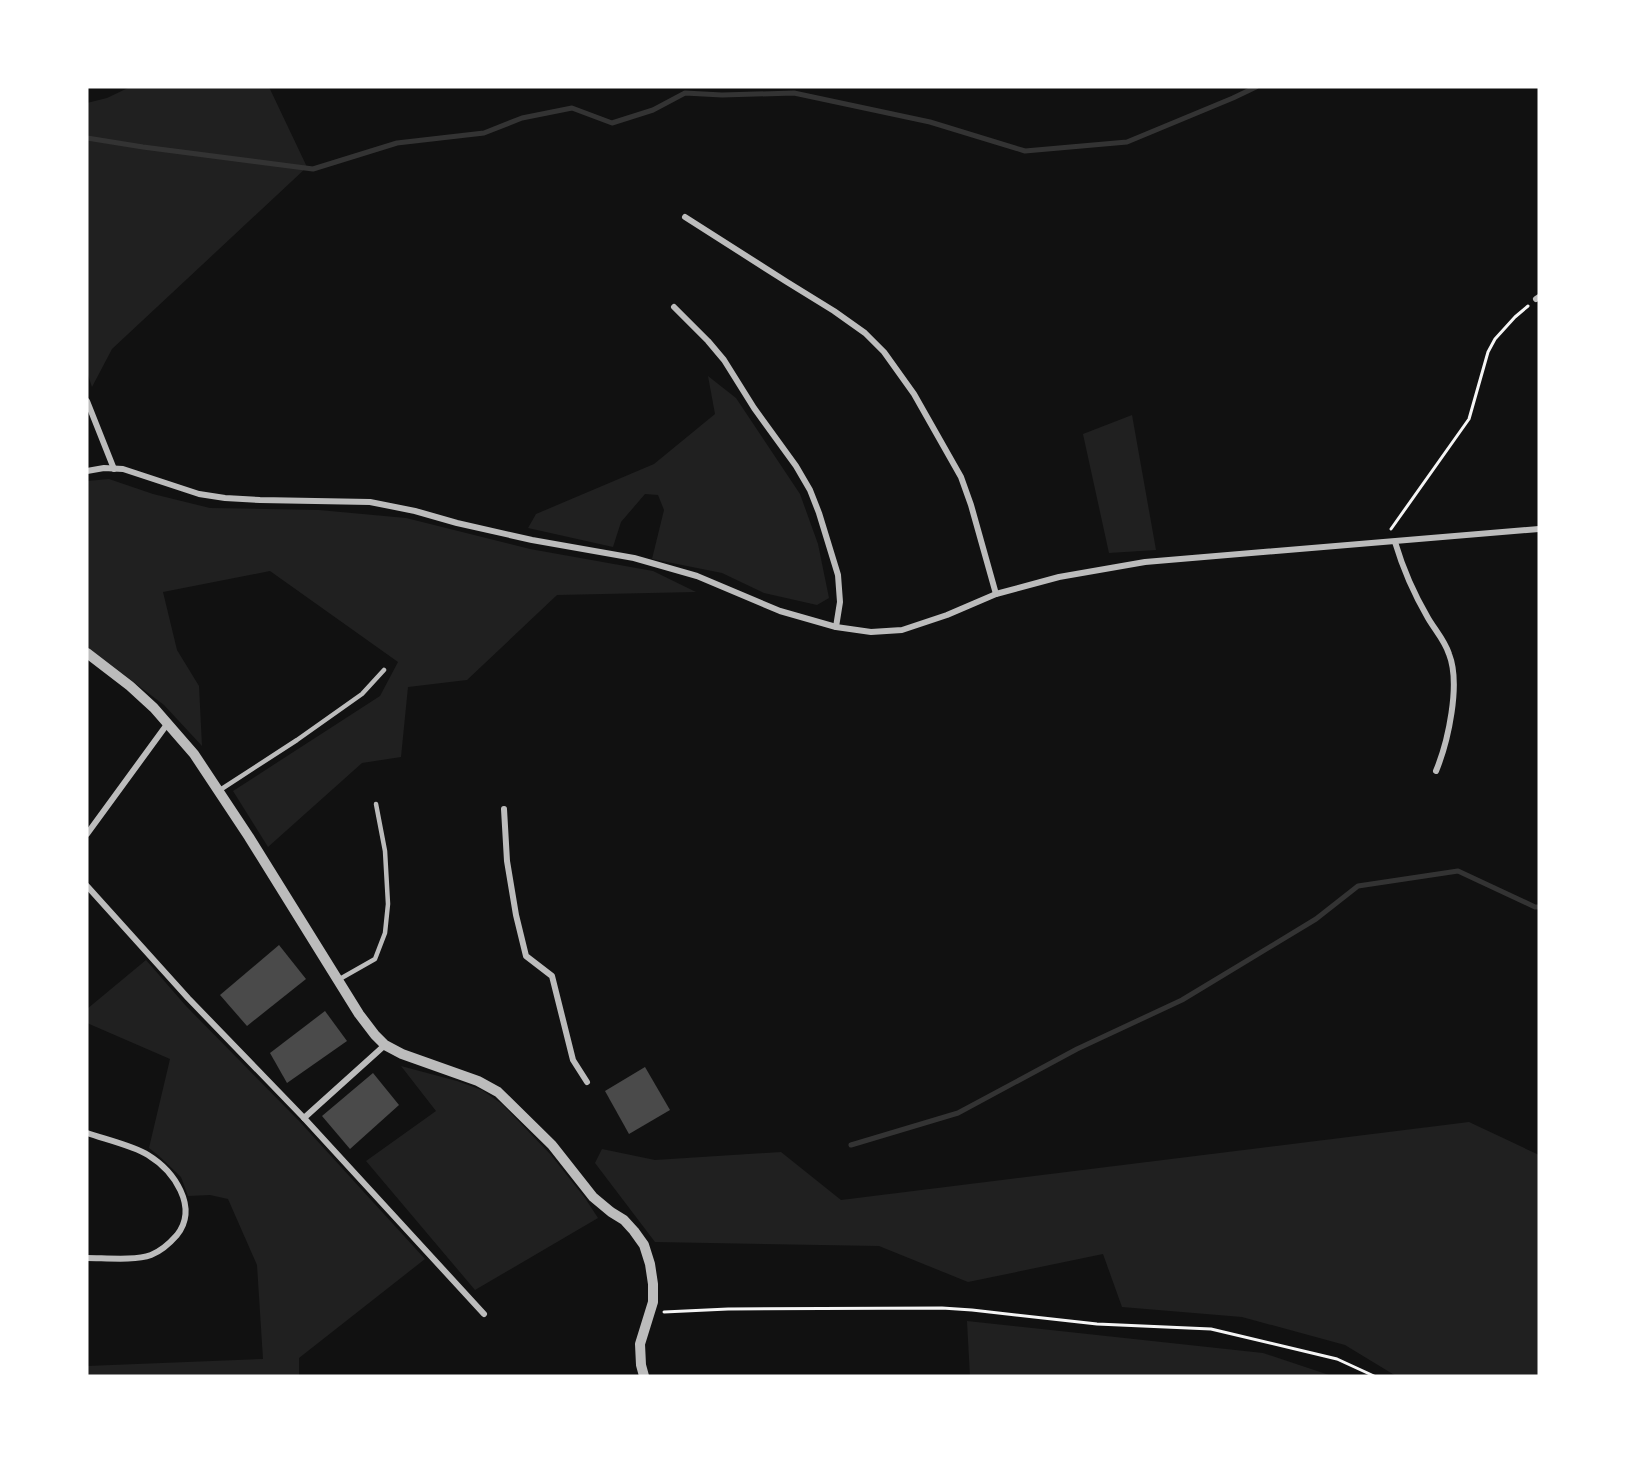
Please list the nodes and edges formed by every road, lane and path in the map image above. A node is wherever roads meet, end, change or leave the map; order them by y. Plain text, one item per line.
1 (685, 217) dead end
2 (1538, 298) edge
3 (674, 307) dead end
4 (87, 401) edge
5 (114, 469) junction
6 (87, 471) edge
7 (1539, 529) edge
8 (1395, 542) junction
9 (1381, 543) junction
10 (996, 594) junction
11 (836, 627) junction
12 (87, 653) edge
13 (384, 670) dead end
14 (168, 723) junction
15 (1436, 771) dead end
16 (219, 791) junction
17 (376, 804) dead end
18 (504, 809) dead end
19 (87, 834) edge
20 (87, 886) edge
21 (338, 980) junction
22 (385, 1045) junction
23 (587, 1082) dead end
24 (304, 1118) junction
25 (87, 1133) edge
26 (87, 1258) edge
27 (650, 1313) junction
28 (484, 1314) dead end
29 (644, 1376) edge
30 (1374, 1376) edge

1 - 10 street
2 - 9 path
3 - 11 street
4 - 5 street
5 - 6 street
5 - 11 street
7 - 8 street
8 - 9 street
8 - 15 street
9 - 10 street
10 - 11 street
12 - 14 street
13 - 16 lane
14 - 16 street
14 - 19 street
16 - 21 street
17 - 21 lane
18 - 23 street
20 - 24 street
21 - 22 street
22 - 24 street
22 - 27 street
24 - 28 street
25 - 26 street
27 - 29 street
27 - 30 path

